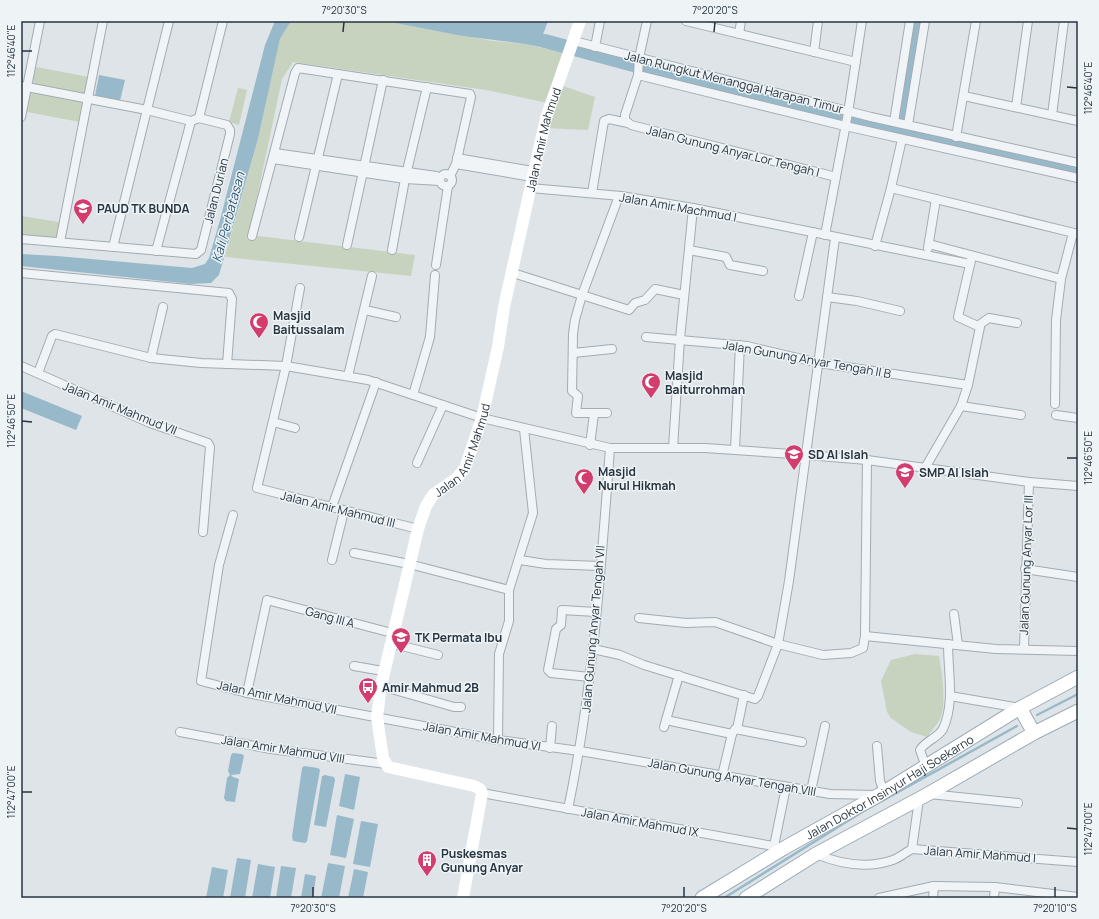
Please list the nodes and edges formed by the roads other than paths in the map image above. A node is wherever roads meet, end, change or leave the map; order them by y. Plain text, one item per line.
1 (40, 21) edge
2 (103, 21) edge
3 (169, 21) edge
4 (223, 21) edge
5 (580, 21) edge
6 (600, 21) edge
7 (647, 21) edge
8 (686, 21) edge
9 (741, 21) edge
10 (818, 21) edge
11 (862, 21) edge
12 (910, 21) edge
13 (925, 21) edge
14 (976, 21) edge
15 (1028, 21) edge
16 (1064, 21) edge
17 (695, 22) edge
18 (739, 34) junction
19 (572, 47) junction
20 (595, 47) junction
21 (814, 52) junction
22 (639, 60) junction
23 (856, 62) junction
24 (638, 73) junction
25 (338, 74) junction
26 (382, 80) junction
27 (24, 86) edge
28 (427, 87) junction
29 (964, 96) junction
30 (88, 99) junction
31 (1016, 107) junction
32 (147, 110) junction
33 (848, 112) junction
34 (1052, 115) junction
35 (21, 117) edge
36 (199, 118) junction
37 (191, 121) junction
38 (1078, 121) edge
39 (629, 124) junction
40 (846, 124) junction
41 (901, 124) junction
42 (956, 137) junction
43 (902, 139) junction
44 (274, 156) junction
45 (456, 161) junction
46 (317, 163) junction
47 (1078, 163) edge
48 (363, 169) junction
49 (406, 175) junction
50 (450, 176) junction
51 (836, 177) junction
52 (1078, 178) edge
53 (440, 179) junction
54 (532, 179) junction
55 (448, 186) junction
56 (891, 188) junction
57 (592, 193) junction
58 (619, 196) junction
59 (936, 200) junction
60 (693, 208) junction
61 (813, 232) junction
62 (1075, 234) edge
63 (825, 235) junction
64 (252, 236) dead end
65 (299, 237) dead end
66 (835, 238) junction
67 (21, 239) edge
68 (60, 242) junction
69 (929, 244) junction
70 (347, 245) dead end
71 (875, 246) junction
72 (113, 247) junction
73 (392, 250) dead end
74 (689, 250) junction
75 (156, 251) junction
76 (927, 256) junction
77 (971, 260) junction
78 (436, 265) dead end
79 (763, 271) dead end
80 (513, 272) junction
81 (21, 273) edge
82 (435, 275) dead end
83 (372, 276) dead end
84 (1061, 279) junction
85 (300, 288) dead end
86 (582, 295) junction
87 (684, 295) junction
88 (799, 296) dead end
89 (828, 297) junction
90 (163, 307) dead end
91 (365, 310) junction
92 (900, 311) dead end
93 (396, 317) dead end
94 (1017, 323) dead end
95 (979, 325) junction
96 (646, 337) dead end
97 (680, 339) junction
98 (740, 345) junction
99 (612, 349) dead end
100 (573, 353) junction
101 (150, 358) junction
102 (819, 363) junction
103 (227, 364) junction
104 (21, 366) edge
105 (286, 366) junction
106 (38, 374) junction
107 (348, 376) junction
108 (376, 382) junction
109 (968, 385) junction
110 (413, 395) junction
111 (1055, 404) dead end
112 (443, 405) junction
113 (961, 406) junction
114 (607, 413) dead end
115 (594, 414) junction
116 (1021, 415) dead end
117 (1056, 415) dead end
118 (482, 418) junction
119 (1078, 418) edge
120 (273, 422) junction
121 (295, 428) dead end
122 (527, 430) junction
123 (590, 445) junction
124 (610, 448) junction
125 (673, 448) junction
126 (735, 449) junction
127 (807, 455) junction
128 (867, 460) junction
129 (417, 463) dead end
130 (925, 468) junction
131 (1029, 482) junction
132 (1078, 486) edge
133 (332, 508) junction
134 (344, 511) junction
135 (233, 515) dead end
136 (418, 529) junction
137 (203, 532) dead end
138 (354, 553) dead end
139 (332, 560) dead end
140 (520, 560) junction
141 (409, 564) junction
142 (600, 566) junction
143 (1025, 569) junction
144 (1078, 577) edge
145 (509, 590) junction
146 (596, 612) junction
147 (954, 614) dead end
148 (639, 618) dead end
149 (865, 636) junction
150 (391, 638) junction
151 (778, 644) junction
152 (948, 644) junction
153 (958, 645) junction
154 (1024, 648) junction
155 (593, 649) junction
156 (1078, 651) edge
157 (438, 654) dead end
158 (354, 666) dead end
159 (383, 671) junction
160 (679, 675) junction
161 (590, 677) junction
162 (1078, 677) edge
163 (381, 686) junction
164 (247, 693) junction
165 (744, 695) junction
166 (950, 696) junction
167 (461, 707) dead end
168 (1020, 708) junction
169 (1078, 711) edge
170 (377, 717) junction
171 (552, 726) dead end
172 (825, 726) dead end
173 (180, 732) dead end
174 (735, 732) junction
175 (1034, 733) junction
176 (498, 740) junction
177 (802, 742) dead end
178 (877, 746) dead end
179 (550, 748) junction
180 (583, 752) junction
181 (386, 764) junction
182 (926, 767) junction
183 (722, 776) junction
184 (786, 787) junction
185 (811, 791) junction
186 (489, 794) junction
187 (882, 794) junction
188 (923, 796) junction
189 (1018, 803) dead end
190 (568, 809) junction
191 (779, 847) junction
192 (912, 849) junction
193 (816, 854) junction
194 (1078, 862) edge
195 (934, 886) junction
196 (995, 887) junction
197 (1050, 896) edge
198 (1062, 896) edge
199 (1078, 897) edge
200 (463, 898) edge
201 (702, 898) edge
202 (746, 898) edge
203 (879, 898) edge
204 (933, 898) edge
205 (994, 898) edge

1 - 27 street
2 - 30 street
3 - 32 street
4 - 36 street
5 - 19 street, Jalan Amir Mahmud
6 - 20 street
7 - 22 street
8 - 17 street
9 - 18 street
10 - 21 street
11 - 23 street
12 - 41 street
13 - 41 street
14 - 29 street
15 - 31 street
16 - 34 street
17 - 18 street
18 - 21 street
19 - 20 street, Jalan Rungkut Menanggal Harapan Timur
19 - 54 street, Jalan Amir Mahmud
20 - 22 street, Jalan Rungkut Menanggal Harapan Timur
21 - 23 street
22 - 24 street
22 - 33 street, Jalan Rungkut Menanggal Harapan Timur
23 - 33 street
24 - 39 street, Jalan Rungkut Menanggal Harapan Timur
24 - 40 street, Jalan Rungkut Menanggal Harapan Timur
25 - 26 street
25 - 44 street
25 - 46 street
26 - 28 street
26 - 48 street
27 - 30 street
27 - 35 street
28 - 45 street
28 - 49 street
29 - 31 street
29 - 42 street
30 - 32 street
30 - 68 street
31 - 34 street
32 - 37 street
32 - 72 street
33 - 40 street
33 - 41 street, Jalan Rungkut Menanggal Harapan Timur
34 - 38 street
36 - 37 street
36 - 75 street, Jalan Durian
37 - 75 street
39 - 51 street, Jalan Gunung Anyar Lor Tengah I
39 - 57 street, Jalan Gunung Anyar Lor Tengah I
40 - 43 street, Jalan Rungkut Menanggal Harapan Timur
40 - 51 street
41 - 42 street, Jalan Rungkut Menanggal Harapan Timur
42 - 47 street, Jalan Rungkut Menanggal Harapan Timur
43 - 52 street, Jalan Rungkut Menanggal Harapan Timur
43 - 56 street
44 - 46 street
44 - 64 street
45 - 50 street
45 - 54 street, Jalan Amir Machmud I
46 - 48 street
46 - 65 street
48 - 49 street
48 - 70 street
49 - 53 street
49 - 73 street
50 - 53 street
50 - 55 street
51 - 63 street
53 - 55 street
54 - 57 street, Jalan Amir Machmud I
54 - 80 street, Jalan Amir Mahmud
55 - 78 street
56 - 59 street
56 - 71 street
57 - 58 street, Jalan Amir Machmud I
58 - 60 street, Jalan Amir Machmud I
58 - 86 street
59 - 62 street
59 - 69 street
60 - 61 street, Jalan Amir Machmud I
60 - 74 street
61 - 63 street, Jalan Amir Machmud I
61 - 88 street
62 - 84 street
63 - 66 street, Jalan Amir Machmud I
66 - 71 street, Jalan Amir Machmud I
66 - 89 street
67 - 68 street, Jalan Durian
68 - 72 street, Jalan Durian
69 - 76 street
69 - 77 street
71 - 76 street, Jalan Amir Machmud I
72 - 75 street, Jalan Durian
74 - 79 street
74 - 87 street
76 - 77 street, Jalan Amir Machmud I
77 - 84 street
77 - 95 street
80 - 86 street
80 - 118 street, Jalan Amir Mahmud
81 - 103 street
82 - 110 street
83 - 91 street
84 - 111 street
85 - 105 street
86 - 87 street
86 - 100 street
87 - 97 street
89 - 92 street
89 - 102 street
90 - 101 street
91 - 93 street
91 - 107 street
94 - 95 street
95 - 109 street
96 - 97 street, Jalan Gunung Anyar Tengah II B
97 - 98 street, Jalan Gunung Anyar Tengah II B
97 - 125 street
98 - 102 street, Jalan Gunung Anyar Tengah II B
98 - 126 street
99 - 100 street
100 - 115 street
101 - 103 street
101 - 106 street
102 - 109 street, Jalan Gunung Anyar Tengah II B
102 - 127 street
103 - 105 street
104 - 106 street
105 - 107 street
105 - 120 street
106 - 137 street, Jalan Amir Mahmud VII
107 - 108 street
108 - 110 street
108 - 133 street
109 - 113 street
110 - 112 street
112 - 118 street
112 - 129 street
113 - 116 street
113 - 130 street
114 - 115 street
115 - 123 street
117 - 119 street
118 - 122 street
118 - 136 street, Jalan Amir Mahmud
120 - 121 street
120 - 133 street, Jalan Amir Mahmud III
122 - 123 street
122 - 140 street
123 - 124 street
124 - 125 street
124 - 142 street, Jalan Gunung Anyar Tengah VII
125 - 126 street
126 - 127 street
127 - 128 street
127 - 151 street
128 - 130 street
128 - 149 street
130 - 131 street
131 - 132 street
131 - 143 street, Jalan Gunung Anyar Lor III
133 - 134 street, Jalan Amir Mahmud III
134 - 136 street, Jalan Amir Mahmud III
134 - 139 street
135 - 164 street, Jalan Amir Mahmud VII
136 - 141 street, Jalan Amir Mahmud
138 - 141 street
140 - 142 street
140 - 145 street
141 - 145 street
141 - 150 street, Jalan Amir Mahmud
142 - 146 street, Jalan Gunung Anyar Tengah VII
143 - 144 street
143 - 154 street, Jalan Gunung Anyar Lor III
145 - 176 street
146 - 155 street, Jalan Gunung Anyar Tengah VII
146 - 161 street
147 - 153 street
148 - 151 street
149 - 151 street
149 - 152 street
150 - 157 street, Gang III A
150 - 159 street, Jalan Amir Mahmud
150 - 164 street, Gang III A
151 - 165 street
152 - 153 street
152 - 166 street
153 - 154 street
154 - 156 street
155 - 160 street
155 - 161 street, Jalan Gunung Anyar Tengah VII
158 - 159 street
159 - 163 street, Jalan Amir Mahmud
160 - 165 street
160 - 174 street
161 - 180 street, Jalan Gunung Anyar Tengah VII
162 - 168 main road, Jalan Doktor Insinyur Haji Soekarno
163 - 167 street
163 - 170 street, Jalan Amir Mahmud
164 - 170 street, Jalan Amir Mahmud VII
165 - 174 street
166 - 168 street
166 - 182 street
168 - 175 main road
168 - 182 main road, Jalan Doktor Insinyur Haji Soekarno
169 - 175 main road, Jalan Doktor Insinyur Haji Soekarno
170 - 176 street, Jalan Amir Mahmud VI
170 - 181 street, Jalan Amir Mahmud
171 - 179 street
172 - 185 street
173 - 181 street, Jalan Amir Mahmud VIII
174 - 177 street
174 - 183 street
175 - 188 main road, Jalan Doktor Insinyur Haji Soekarno
176 - 179 street, Jalan Amir Mahmud VI
178 - 187 street
179 - 180 street, Jalan Amir Mahmud VI
180 - 183 street, Jalan Gunung Anyar Tengah VIII
180 - 190 street, Jalan Gunung Anyar Tengah VII
181 - 186 street
182 - 187 main road, Jalan Doktor Insinyur Haji Soekarno
183 - 184 street, Jalan Gunung Anyar Tengah VIII
184 - 185 street, Jalan Gunung Anyar Tengah VIII
184 - 191 street
185 - 187 street, Jalan Gunung Anyar Tengah VIII
186 - 190 street, Jalan Amir Mahmud IX
186 - 200 street
187 - 191 main road, Jalan Doktor Insinyur Haji Soekarno
188 - 189 street
188 - 192 street
188 - 193 main road, Jalan Doktor Insinyur Haji Soekarno
190 - 191 street, Jalan Amir Mahmud IX
191 - 201 main road, Jalan Doktor Insinyur Haji Soekarno
192 - 193 street, Jalan Amir Mahmud I
192 - 194 street, Jalan Amir Mahmud I
193 - 202 main road, Jalan Doktor Insinyur Haji Soekarno
195 - 196 street
195 - 203 street
195 - 204 street
196 - 197 street
196 - 205 street
197 - 198 street
198 - 199 street

